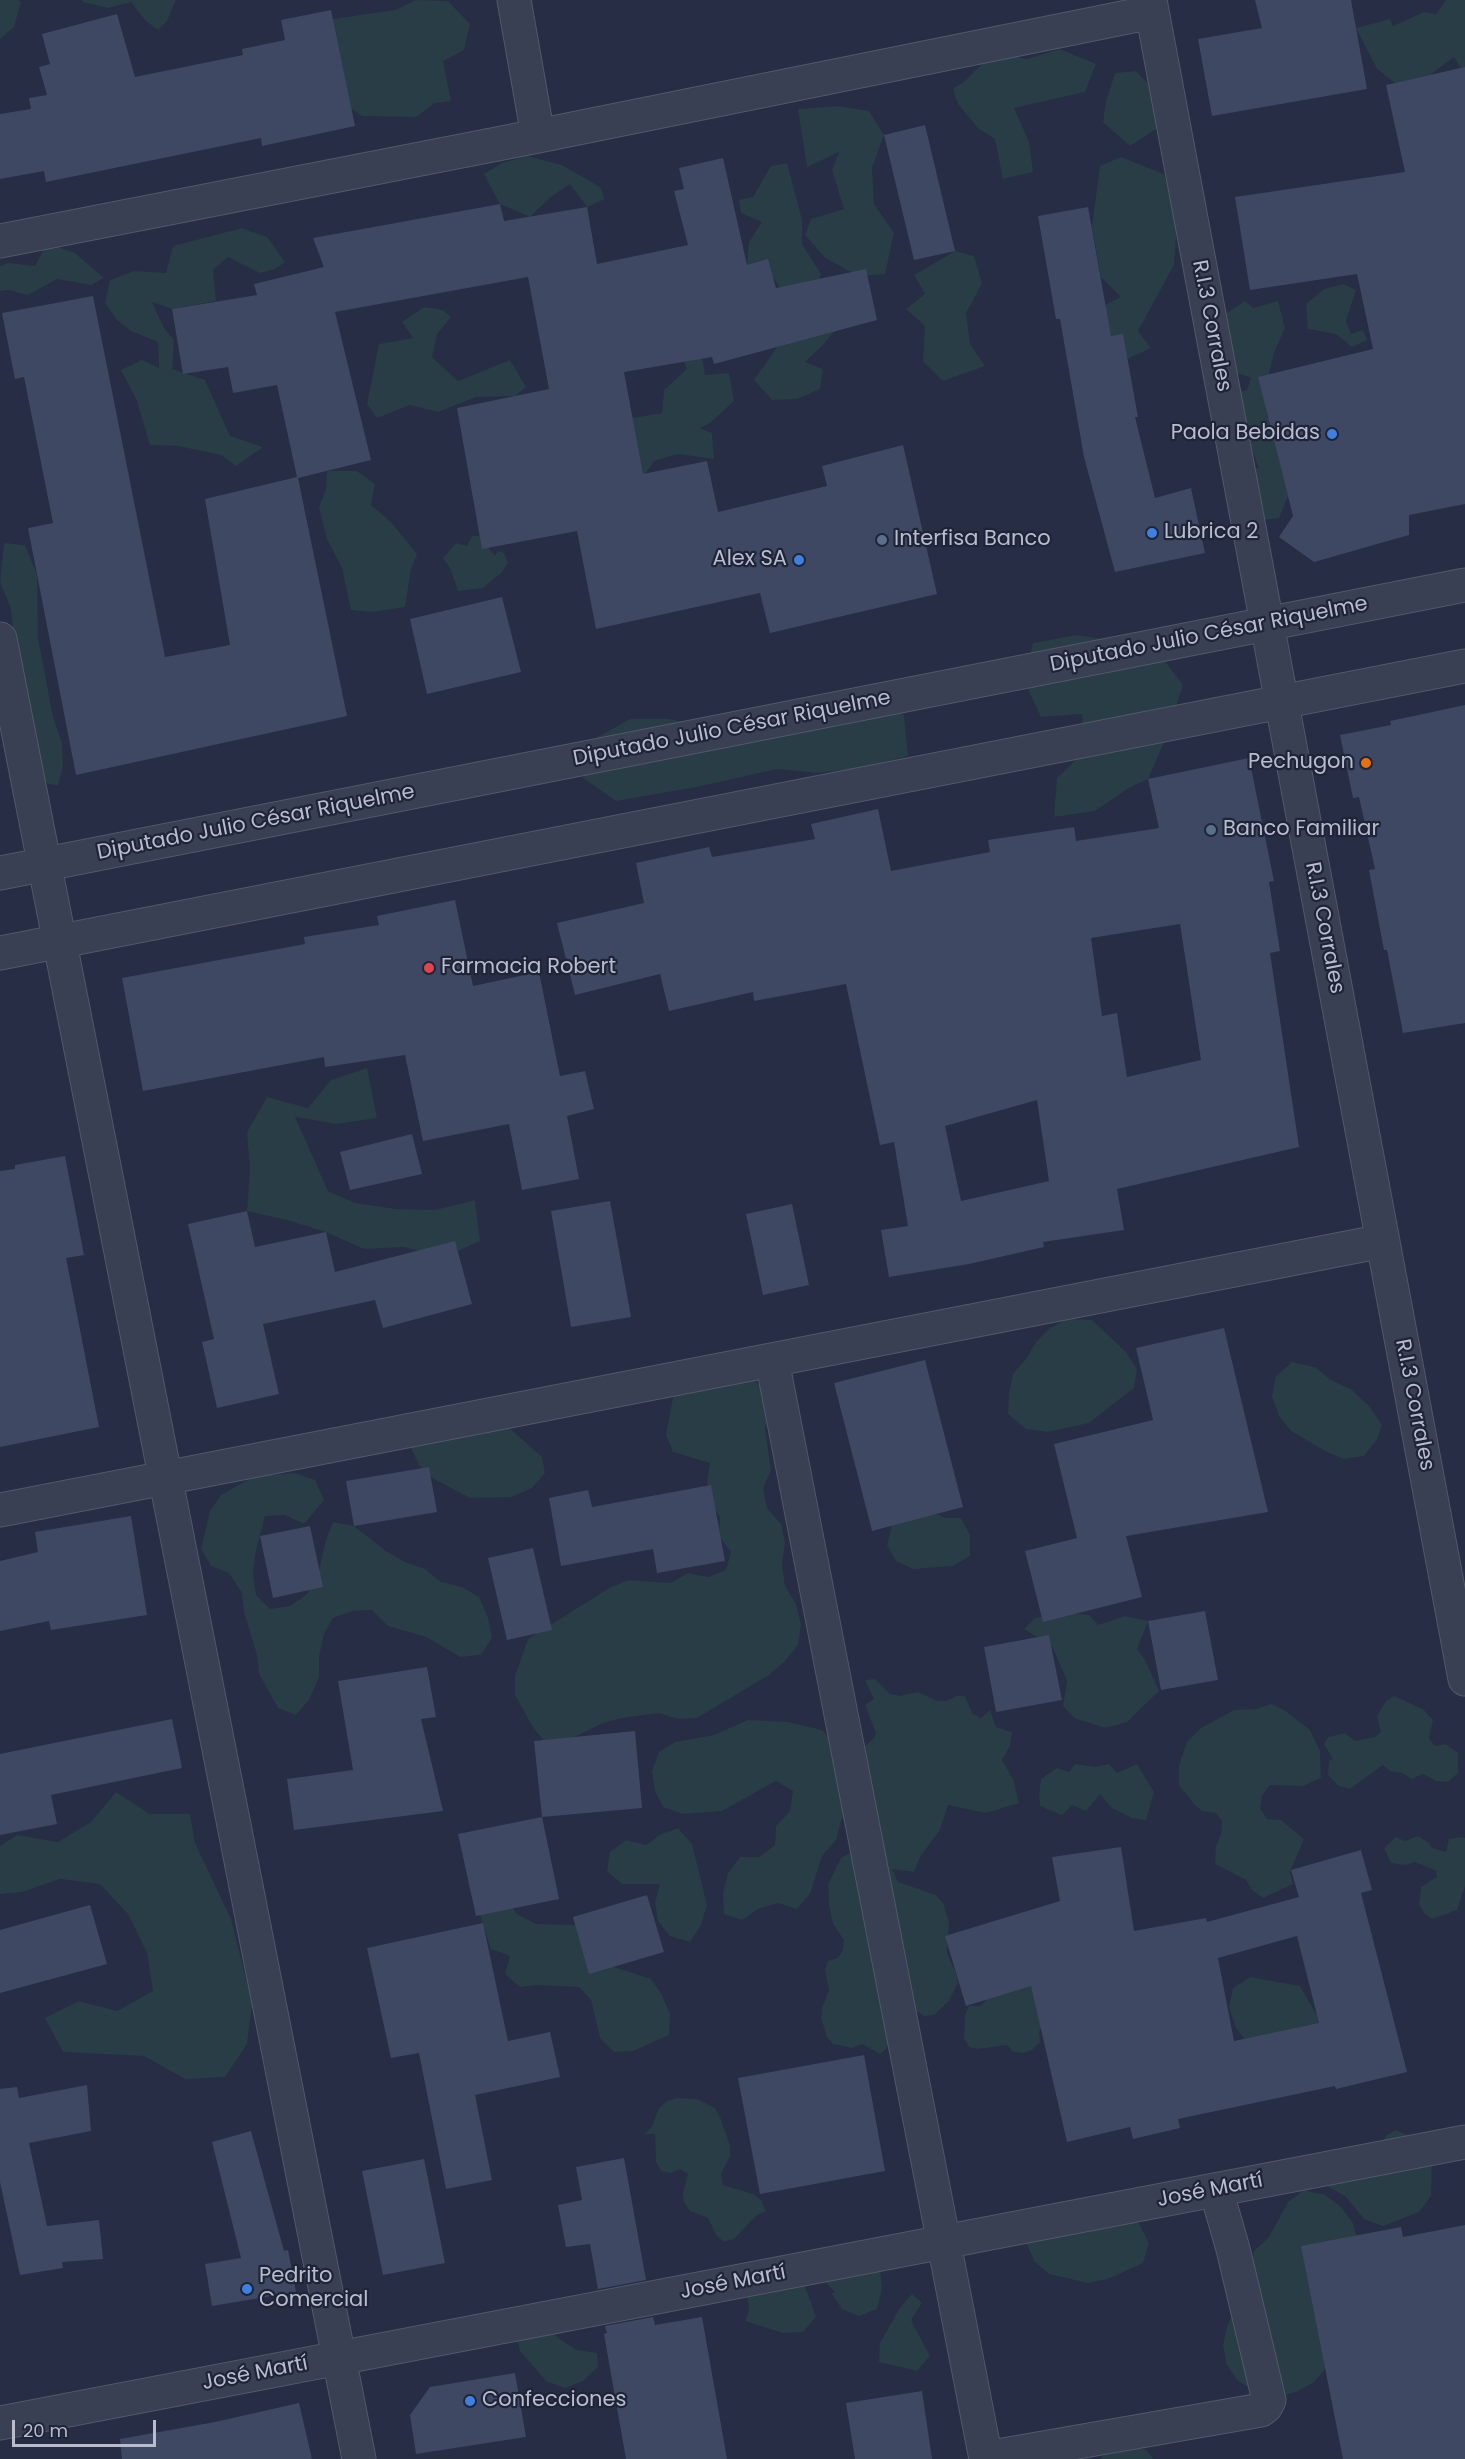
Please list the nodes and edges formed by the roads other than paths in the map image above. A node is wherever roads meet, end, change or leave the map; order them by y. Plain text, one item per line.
1 (514, 0) edge
2 (1151, 6) edge
3 (538, 136) junction
4 (0, 241) edge
5 (1465, 585) edge
6 (1266, 624) junction
7 (0, 639) edge
8 (1465, 666) edge
9 (1281, 702) junction
10 (45, 864) junction
11 (0, 873) edge
12 (60, 942) junction
13 (0, 953) edge
14 (1383, 1241) junction
15 (772, 1360) junction
16 (166, 1478) junction
17 (0, 1510) edge
18 (1465, 1679) edge
19 (1465, 2142) edge
20 (1216, 2190) junction
21 (945, 2242) junction
22 (340, 2358) junction
23 (0, 2423) edge
24 (359, 2459) edge
25 (986, 2459) edge

1 - 3 street
2 - 3 street
2 - 6 street, R.I.3 Corrales
3 - 4 street
5 - 6 street, Diputado Julio César Riquelme
6 - 9 street, R.I.3 Corrales
6 - 10 street, Diputado Julio César Riquelme
7 - 10 street
8 - 9 street
9 - 12 street
9 - 14 street, R.I.3 Corrales
10 - 11 street, Diputado Julio César Riquelme
10 - 12 street
12 - 13 street
12 - 16 street
14 - 15 street
14 - 18 street, R.I.3 Corrales
15 - 16 street
15 - 21 street
16 - 17 street
16 - 22 street
19 - 20 street, José Martí
20 - 21 street, José Martí
20 - 25 street
21 - 22 street, José Martí
21 - 25 street
22 - 23 street, José Martí
22 - 24 street

